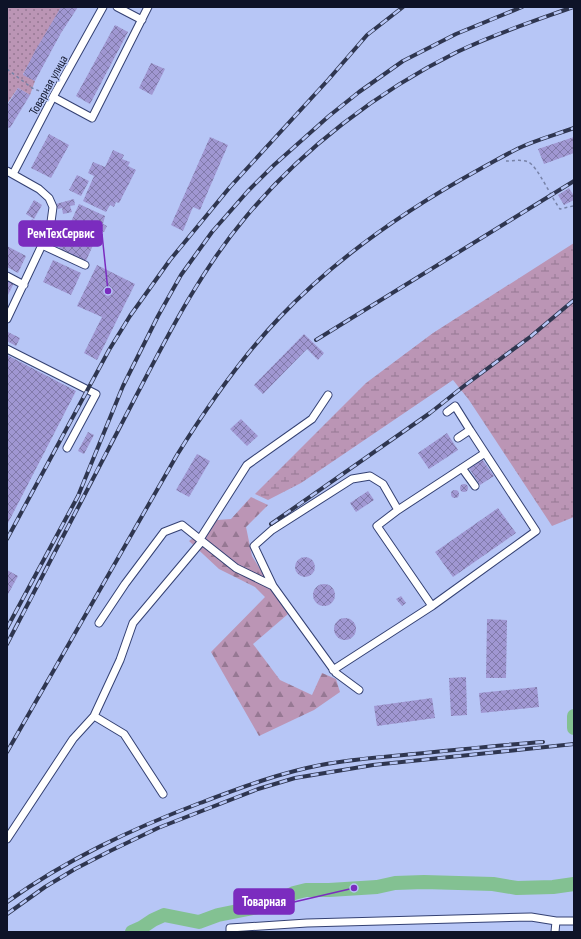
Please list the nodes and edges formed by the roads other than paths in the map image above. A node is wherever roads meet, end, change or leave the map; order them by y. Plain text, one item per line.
1 (103, 7) edge
2 (117, 7) edge
3 (148, 7) edge
4 (142, 20) junction
5 (52, 96) junction
6 (10, 172) edge
7 (42, 245) junction
8 (85, 265) dead end
9 (7, 276) edge
10 (24, 285) junction
11 (7, 320) edge
12 (7, 349) edge
13 (328, 395) dead end
14 (447, 412) dead end
15 (470, 430) junction
16 (458, 438) dead end
17 (68, 448) dead end
18 (485, 453) junction
19 (462, 468) junction
20 (474, 486) dead end
21 (398, 510) junction
22 (201, 540) junction
23 (273, 586) junction
24 (432, 606) junction
25 (99, 623) dead end
26 (333, 670) junction
27 (359, 690) dead end
28 (94, 716) junction
29 (162, 794) dead end
30 (7, 839) edge
31 (556, 921) junction
32 (574, 921) edge
33 (230, 932) edge
34 (555, 932) edge

1 - 5 street, Товарная улица
2 - 4 street
3 - 4 street
4 - 5 street
5 - 6 street, Товарная улица
6 - 7 street
7 - 8 street
7 - 10 street
9 - 10 street
10 - 11 street
12 - 17 street
13 - 22 street
14 - 15 street
15 - 16 street
15 - 18 street
18 - 19 street
18 - 24 street
19 - 20 street
19 - 21 street
21 - 23 street
21 - 24 street
22 - 23 street
22 - 25 street
22 - 28 street
23 - 26 street
24 - 26 street
26 - 27 street
28 - 29 street
28 - 30 street
31 - 32 street
31 - 33 street
31 - 34 street

